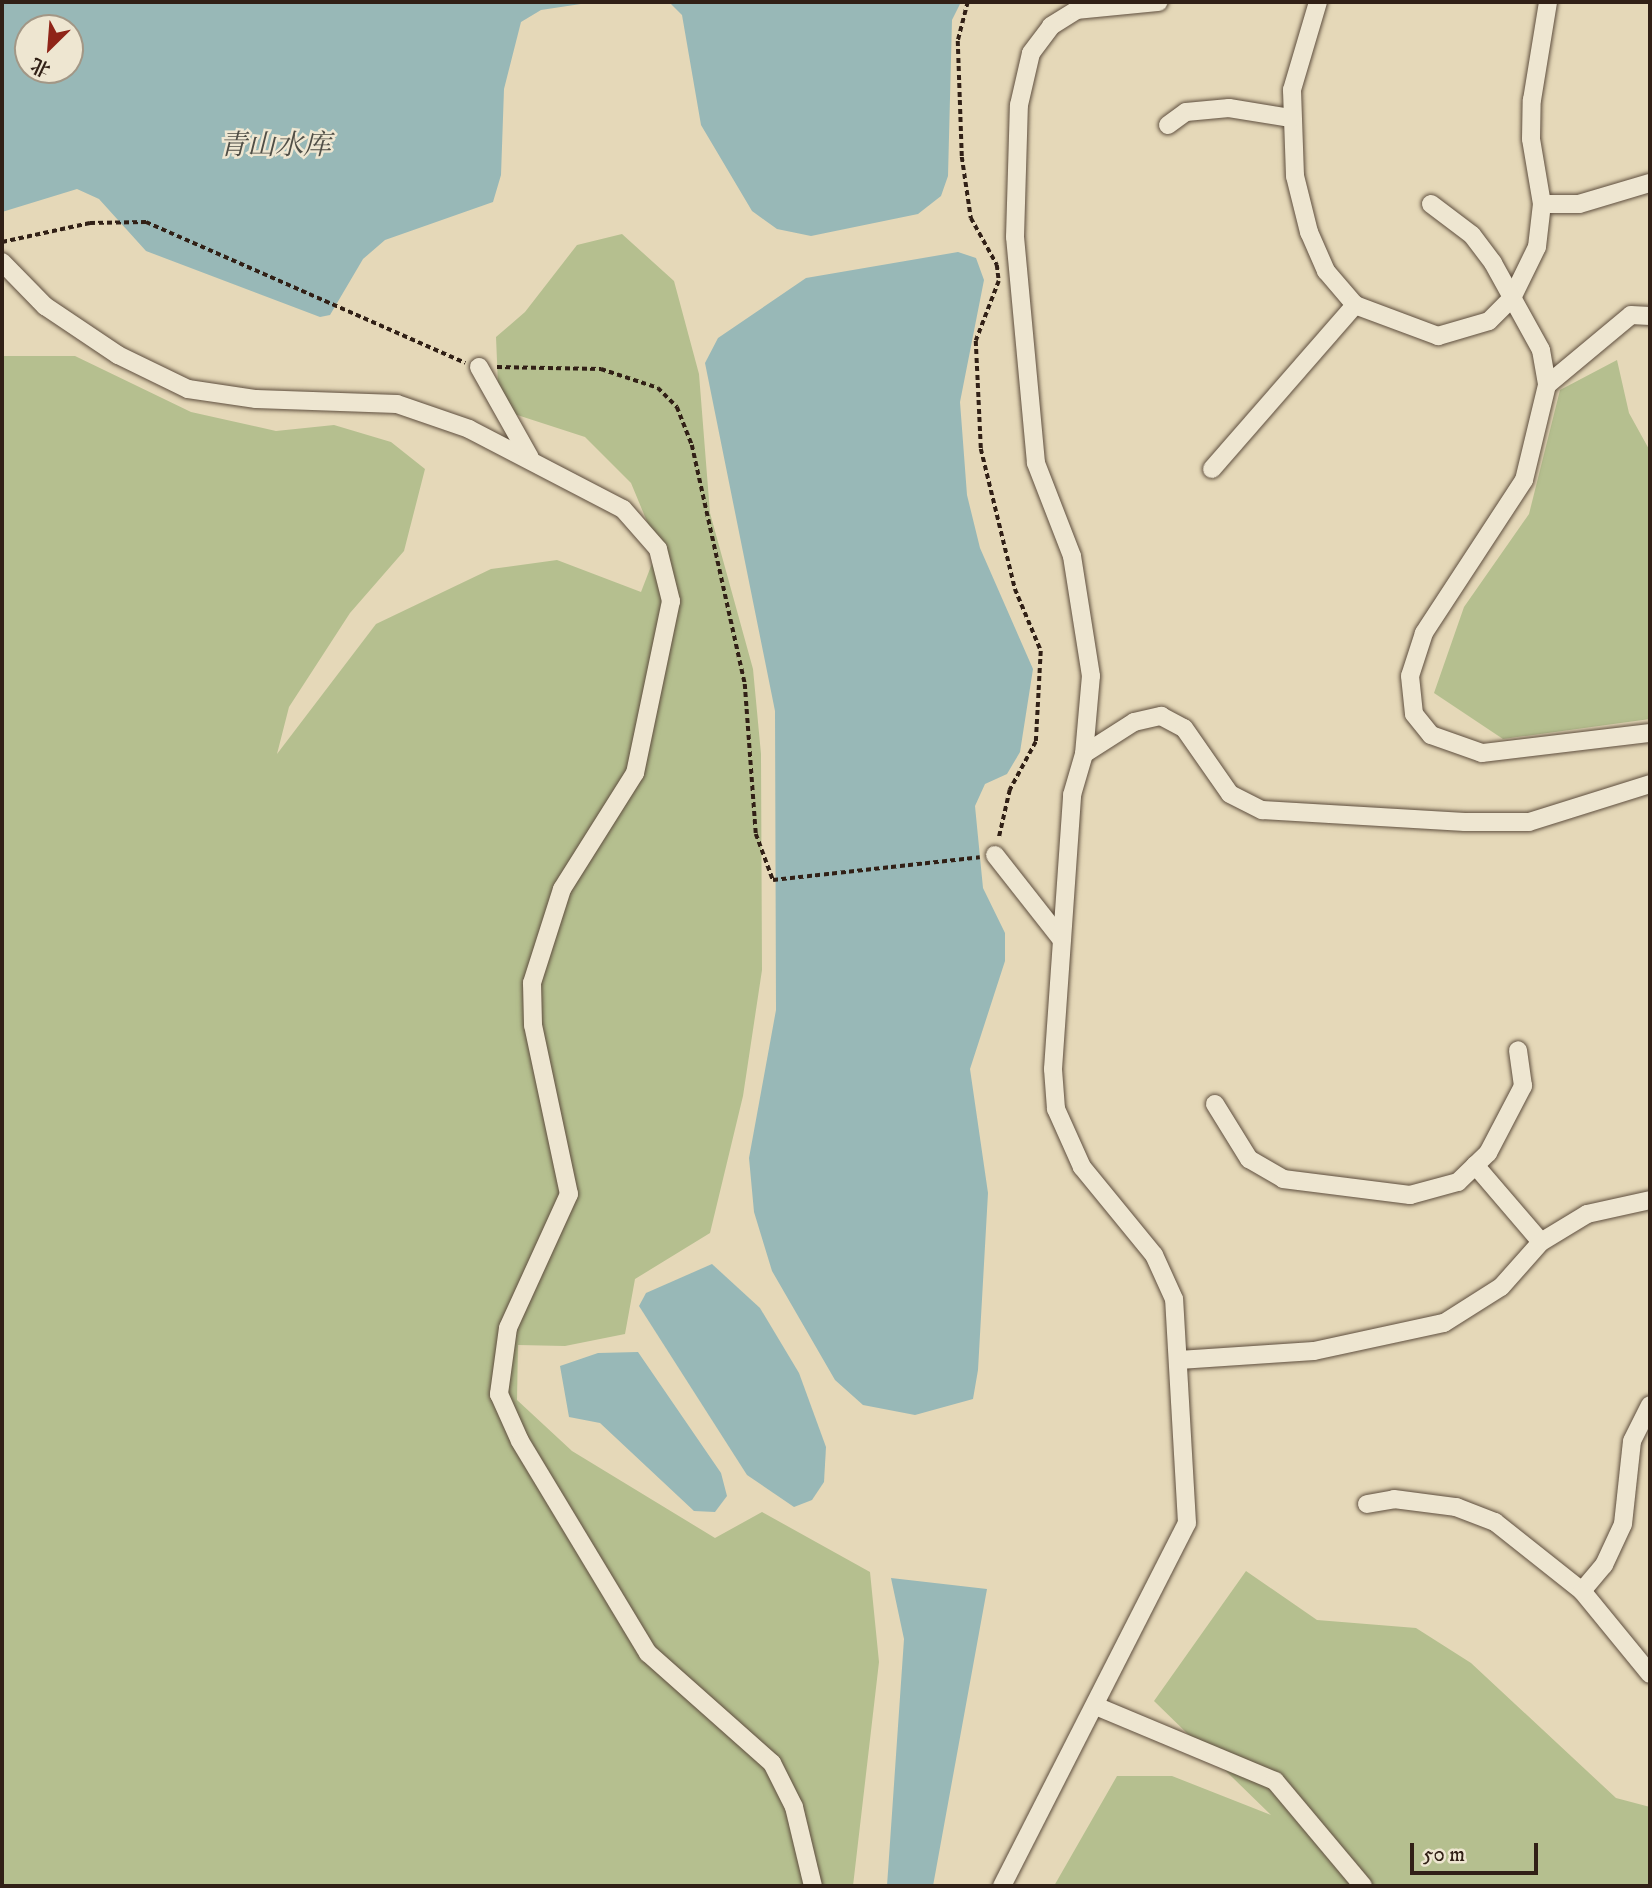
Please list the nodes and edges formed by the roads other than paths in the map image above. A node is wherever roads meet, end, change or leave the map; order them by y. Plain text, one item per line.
1 (1158, 2) edge
2 (1318, 2) edge
3 (1548, 2) edge
4 (1292, 118) junction
5 (1168, 125) dead end
6 (1650, 183) edge
7 (1431, 204) dead end
8 (1542, 204) junction
9 (2, 262) edge
10 (1512, 298) junction
11 (1355, 305) junction
12 (1650, 316) edge
13 (479, 367) dead end
14 (1547, 385) junction
15 (530, 458) junction
16 (1212, 469) dead end
17 (1650, 733) edge
18 (1084, 754) junction
19 (1650, 784) edge
20 (995, 855) road end
21 (1062, 940) junction
22 (1518, 1050) dead end
23 (1214, 1104) dead end
24 (1475, 1165) junction
25 (1650, 1200) edge
26 (1541, 1242) junction
27 (1179, 1360) junction
28 (1650, 1405) edge
29 (1367, 1504) dead end
30 (1582, 1591) junction
31 (1650, 1674) edge
32 (1098, 1707) junction
33 (813, 1886) edge
34 (1002, 1886) edge
35 (1363, 1886) edge

1 - 18 street
2 - 4 street
3 - 8 street
4 - 5 street
4 - 11 street
6 - 8 street
7 - 10 street
8 - 10 street
9 - 15 street
10 - 11 street
10 - 14 street
11 - 16 street
12 - 14 street
13 - 15 street
14 - 17 street
15 - 33 street
18 - 19 street
18 - 21 street
20 - 21 street
21 - 27 street
22 - 24 street
23 - 24 street
24 - 26 street
25 - 26 street
26 - 27 street
27 - 32 street
28 - 30 street
29 - 30 street
30 - 31 street
32 - 34 street
32 - 35 street

